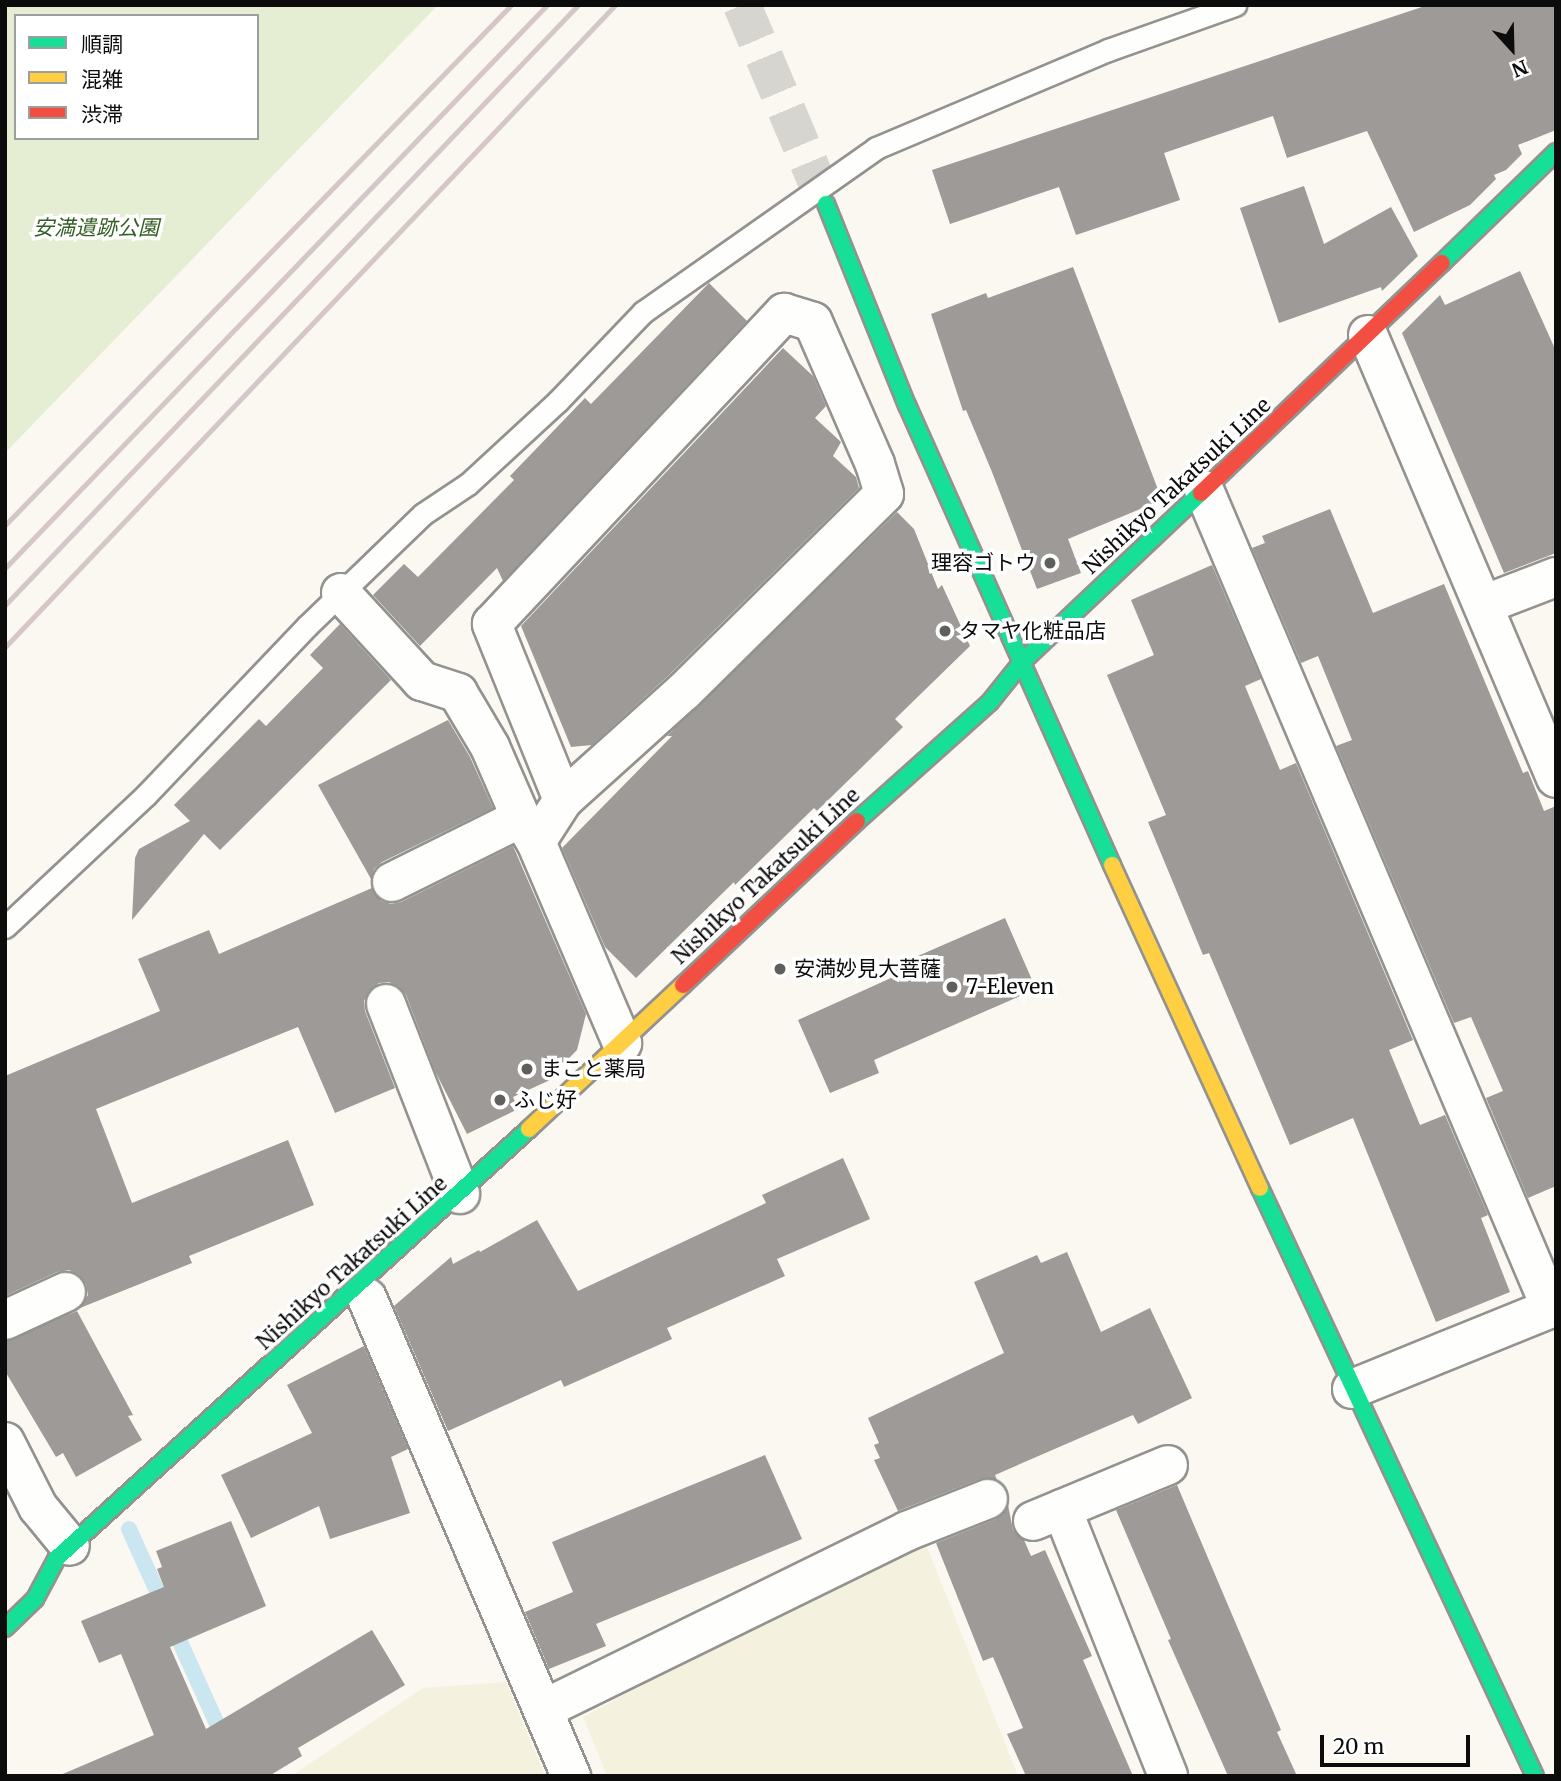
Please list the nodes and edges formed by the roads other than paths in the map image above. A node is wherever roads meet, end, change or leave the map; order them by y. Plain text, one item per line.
1 (1234, 5) edge
2 (1556, 152) edge
3 (826, 204) tunnel mouth
4 (1368, 334) junction
5 (1204, 490) junction
6 (1556, 577) edge
7 (341, 593) junction
8 (1483, 605) junction
9 (1022, 662) junction
10 (1556, 778) edge
11 (563, 800) junction
12 (529, 830) junction
13 (392, 882) dead end
14 (5, 927) edge
15 (386, 1004) dead end
16 (622, 1043) junction
17 (460, 1194) junction
18 (65, 1292) dead end
19 (367, 1298) dead end
20 (1553, 1307) edge
21 (5, 1320) edge
22 (1352, 1389) junction
23 (5, 1442) edge
24 (1168, 1465) dead end
25 (988, 1499) dead end
26 (70, 1546) junction
27 (5, 1628) edge
28 (544, 1709) junction
29 (571, 1776) edge
30 (1168, 1776) edge
31 (1535, 1776) edge

1 - 7 lane
2 - 4 main road, Nishikyo Takatsuki Line
3 - 9 main road
4 - 5 main road, Nishikyo Takatsuki Line
4 - 8 street
5 - 9 main road, Nishikyo Takatsuki Line
5 - 20 street
6 - 8 street
7 - 12 street
7 - 14 lane
8 - 10 street
9 - 16 main road, Nishikyo Takatsuki Line
9 - 22 main road
11 - 11 street
11 - 12 street
12 - 13 street
12 - 16 street
15 - 17 street
16 - 17 main road, Nishikyo Takatsuki Line
17 - 26 main road, Nishikyo Takatsuki Line
18 - 21 street
19 - 28 street
20 - 22 street
22 - 31 main road
23 - 26 street
24 - 30 street
25 - 28 street
26 - 27 main road, Nishikyo Takatsuki Line
28 - 29 street

